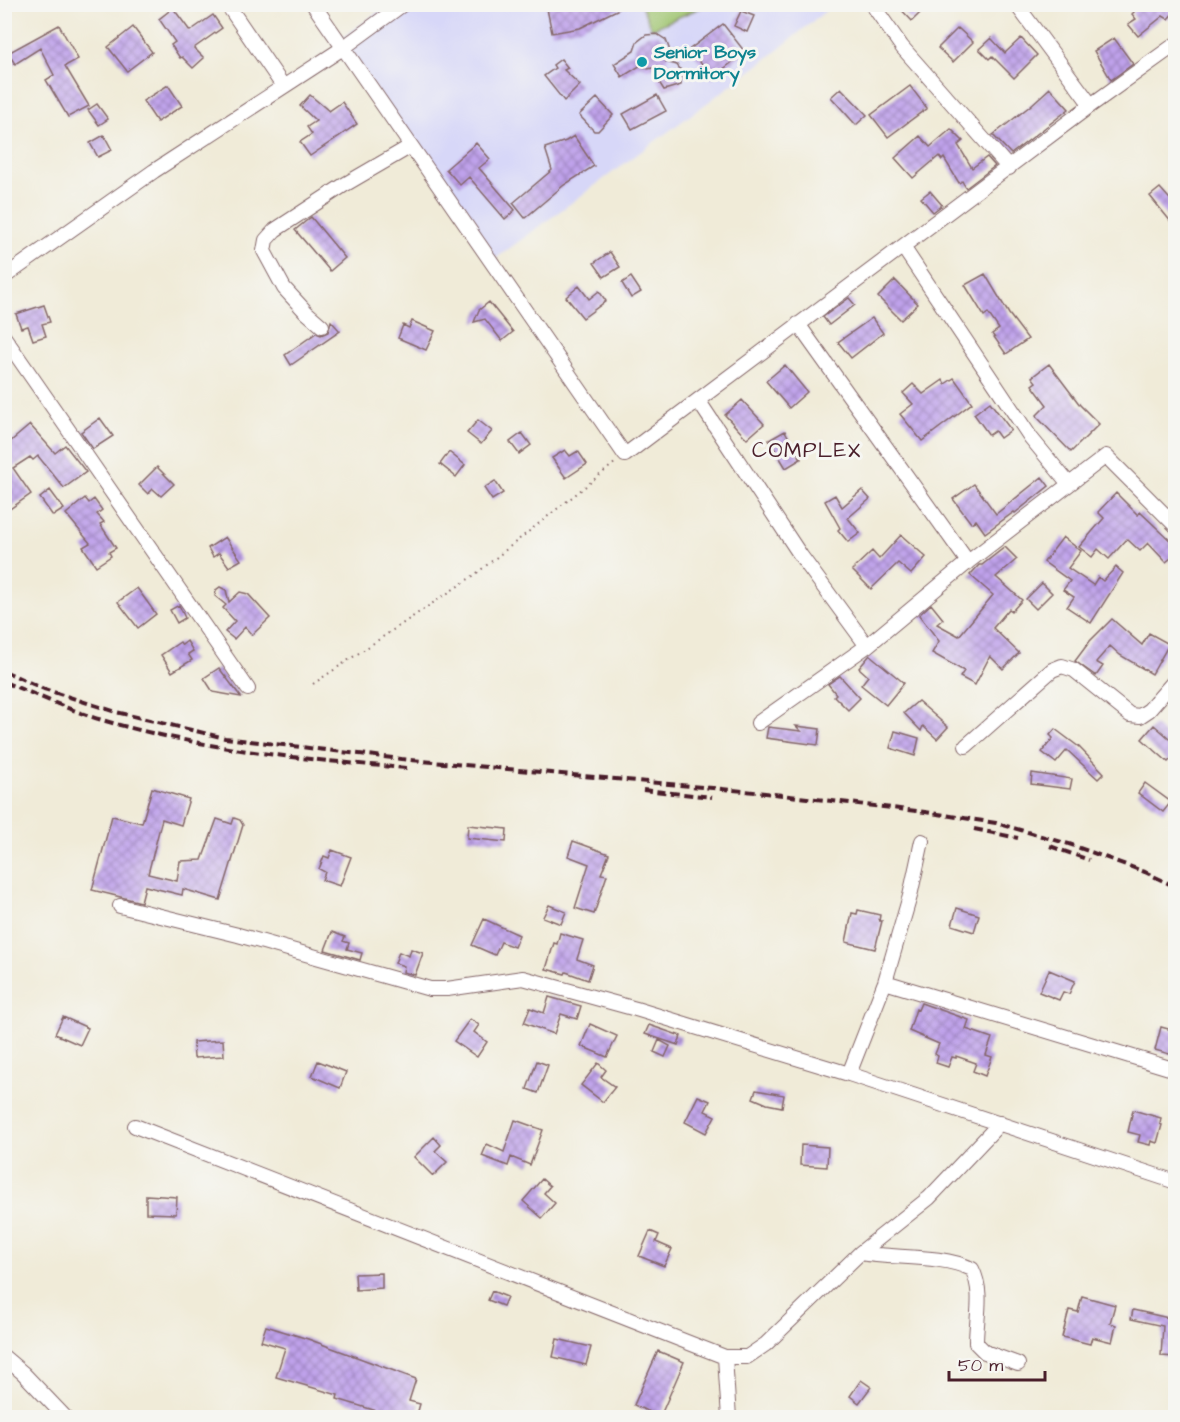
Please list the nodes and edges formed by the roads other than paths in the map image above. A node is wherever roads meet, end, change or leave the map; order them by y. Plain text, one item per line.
1 (227, 4) edge
2 (313, 4) edge
3 (403, 4) edge
4 (872, 4) edge
5 (1016, 4) edge
6 (1176, 44) edge
7 (343, 48) junction
8 (283, 86) junction
9 (1091, 105) junction
10 (411, 146) junction
11 (1009, 168) junction
12 (903, 247) junction
13 (4, 277) edge
14 (798, 324) junction
15 (322, 326) dead end
16 (4, 337) edge
17 (698, 400) junction
18 (1069, 484) junction
19 (1176, 526) edge
20 (968, 562) junction
21 (867, 646) junction
22 (1176, 679) edge
23 (248, 689) dead end
24 (758, 723) dead end
25 (966, 746) dead end
26 (922, 841) dead end
27 (120, 906) dead end
28 (885, 982) junction
29 (1176, 1070) edge
30 (849, 1074) junction
31 (1000, 1123) junction
32 (135, 1126) dead end
33 (1176, 1182) edge
34 (860, 1254) junction
35 (4, 1357) edge
36 (726, 1357) junction
37 (1018, 1364) dead end
38 (66, 1418) edge
39 (729, 1418) edge

1 - 8 street
2 - 7 street
3 - 7 street
4 - 11 street
5 - 9 street
6 - 9 street
7 - 8 street
7 - 10 street
8 - 13 street
9 - 11 street
10 - 15 street
10 - 17 street
11 - 12 street
12 - 14 street
12 - 18 street
14 - 17 street
14 - 20 street
16 - 23 street
17 - 21 street
18 - 19 street
18 - 20 street
20 - 21 street
21 - 24 street
22 - 25 street
26 - 28 street
27 - 30 street
28 - 29 street
28 - 30 street
30 - 31 street
31 - 33 street
31 - 34 street
32 - 36 street
34 - 36 street
34 - 37 street
35 - 38 street
36 - 39 street

